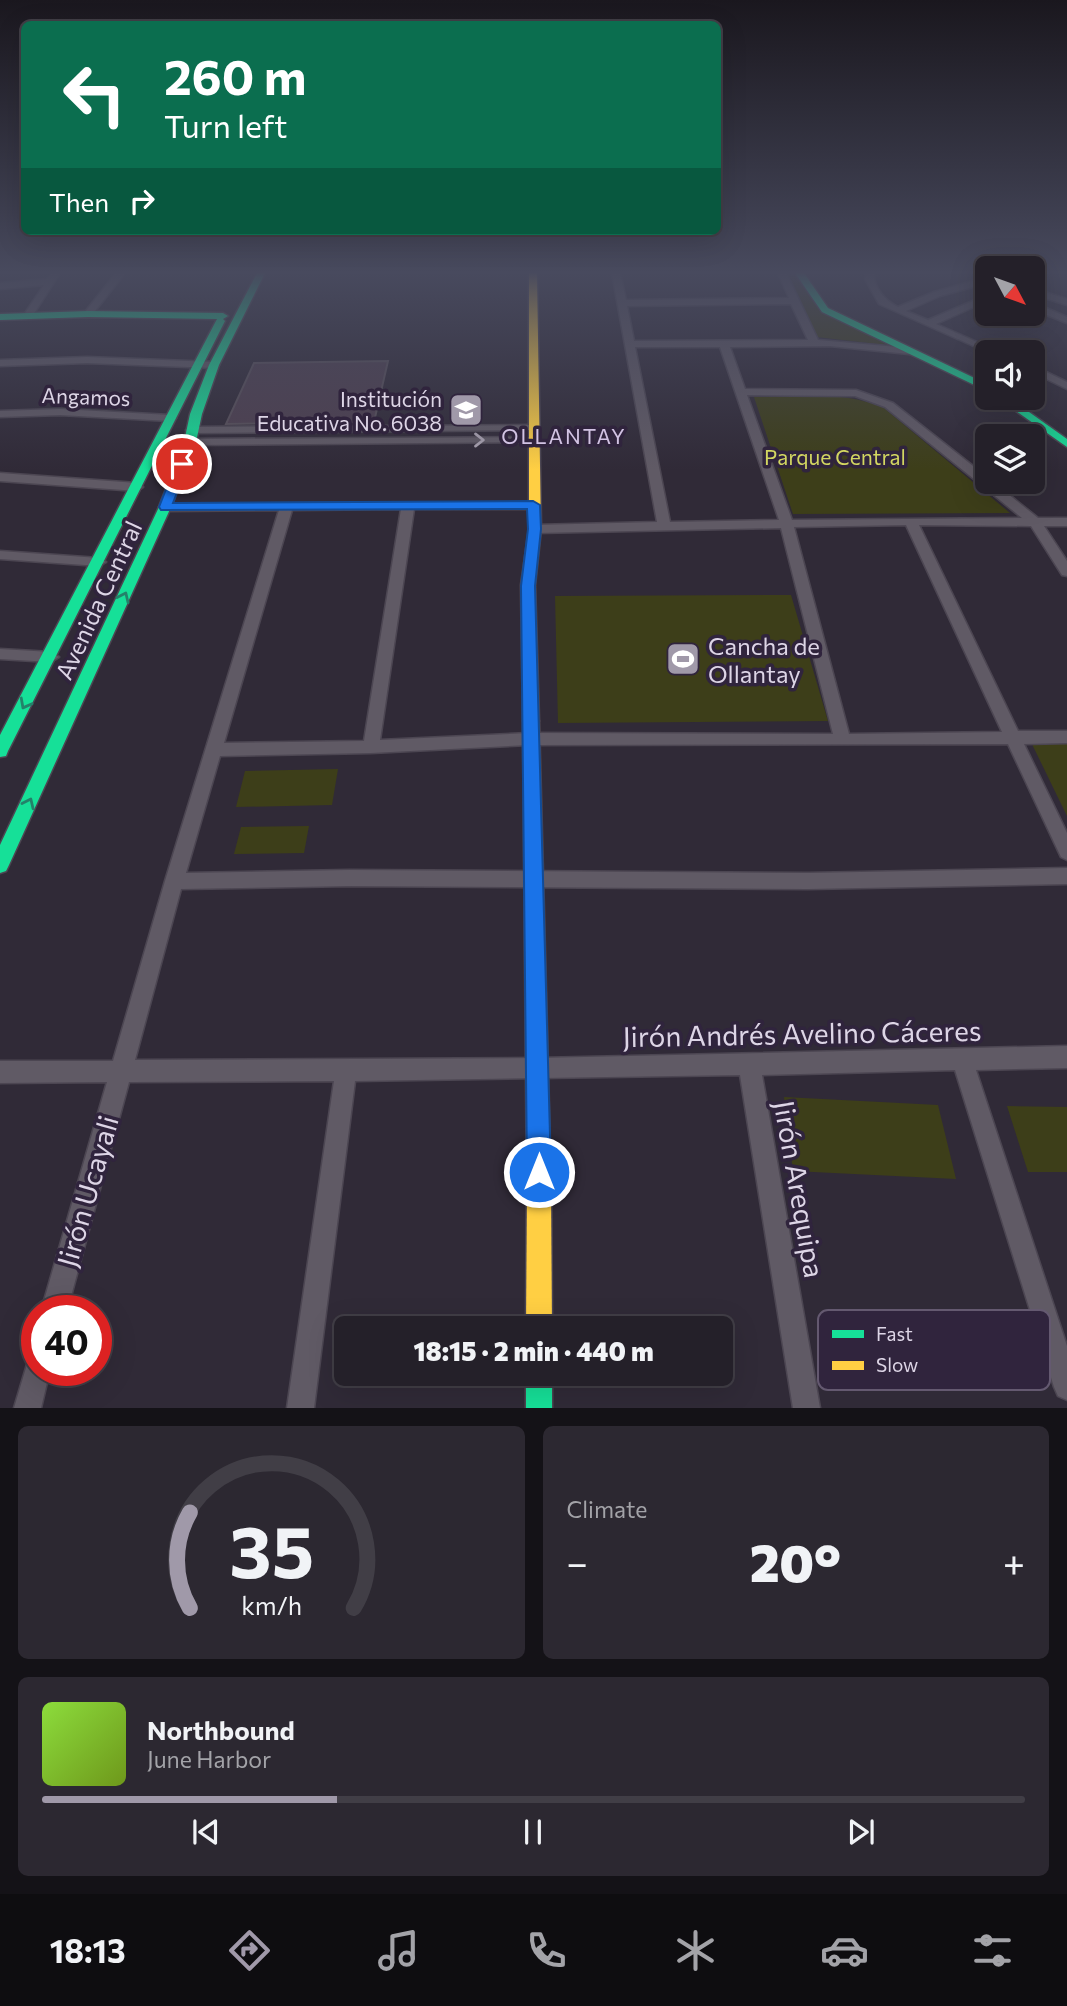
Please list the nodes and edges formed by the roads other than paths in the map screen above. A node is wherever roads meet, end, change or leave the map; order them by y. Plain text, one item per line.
1 (215, 339) edge
2 (222, 339) edge
3 (533, 339) edge
4 (629, 339) edge
5 (812, 339) edge
6 (884, 339) edge
7 (814, 343) junction
8 (630, 344) junction
9 (724, 344) junction
10 (909, 351) junction
11 (0, 363) edge
12 (206, 365) junction
13 (1067, 372) edge
14 (1045, 374) edge
15 (1053, 377) junction
16 (975, 381) edge
17 (1067, 386) edge
18 (740, 392) junction
19 (1020, 410) edge
20 (0, 414) edge
21 (170, 418) junction
22 (533, 434) junction
23 (191, 436) junction
24 (1067, 444) edge
25 (0, 477) edge
26 (137, 487) junction
27 (533, 505) junction
28 (287, 506) junction
29 (408, 506) junction
30 (165, 507) junction
31 (911, 521) junction
32 (1035, 522) junction
33 (1067, 522) edge
34 (788, 524) junction
35 (664, 526) junction
36 (535, 529) junction
37 (0, 555) edge
38 (99, 562) junction
39 (1067, 572) edge
40 (0, 654) edge
41 (51, 656) junction
42 (1067, 737) edge
43 (1014, 738) junction
44 (529, 739) junction
45 (843, 740) junction
46 (371, 747) junction
47 (214, 750) junction
48 (0, 751) edge
49 (1067, 852) edge
50 (0, 865) edge
51 (1067, 876) edge
52 (174, 881) junction
53 (534, 881) junction
54 (1067, 1057) edge
55 (962, 1059) junction
56 (749, 1064) junction
57 (539, 1069) junction
58 (346, 1070) junction
59 (0, 1072) edge
60 (121, 1072) junction
61 (58, 1295) edge
62 (1042, 1310) edge
63 (539, 1316) edge
64 (1050, 1334) edge
65 (33, 1386) edge
66 (539, 1386) edge
67 (1067, 1387) edge
68 (27, 1408) edge
69 (300, 1408) edge
70 (539, 1408) edge
71 (807, 1408) edge

1 - 12 street, Avenida Central
2 - 12 street, Avenida Central
3 - 22 street
4 - 8 street
5 - 7 street
6 - 10 street
7 - 9 street
7 - 10 street
8 - 9 street
8 - 35 street
9 - 18 street
10 - 16 street
11 - 12 street
12 - 21 street, Avenida Central
12 - 23 street, Avenida Central
13 - 15 street
14 - 15 street
15 - 17 street
18 - 32 street
18 - 34 street
19 - 24 street
20 - 21 street, Angamos
21 - 26 street, Avenida Central
22 - 23 street
22 - 27 street
23 - 30 street, Avenida Central
25 - 26 street
26 - 38 street, Avenida Central
27 - 29 street
27 - 36 street
28 - 29 street
28 - 30 street
28 - 47 street, Jirón Ucayali
29 - 46 street
50 -> 30 street, Avenida Central
31 - 32 street
31 - 34 street
31 - 43 street
32 - 33 street
32 - 39 street
34 - 35 street
34 - 45 street
35 - 36 street
36 - 44 street
37 - 38 street
38 - 41 street, Avenida Central
40 - 41 street
41 -> 48 street, Avenida Central
42 - 43 street
43 - 45 street
43 - 49 street
44 - 45 street
44 - 46 street
44 - 53 street
46 - 47 street
47 - 52 street, Jirón Ucayali
51 - 53 street
52 - 53 street
52 - 60 street, Jirón Ucayali
53 - 57 street
54 - 55 street, Jirón Andrés Avelino Cáceres
55 - 56 street, Jirón Andrés Avelino Cáceres
55 - 62 street
56 - 57 street, Jirón Andrés Avelino Cáceres
56 - 71 street, Jirón Arequipa
57 - 58 street, Jirón Andrés Avelino Cáceres
57 - 63 street
58 - 60 street, Jirón Andrés Avelino Cáceres
58 - 69 street
59 - 60 street, Jirón Andrés Avelino Cáceres
60 - 61 street, Jirón Ucayali
64 - 67 street
65 - 68 street
66 - 70 street

